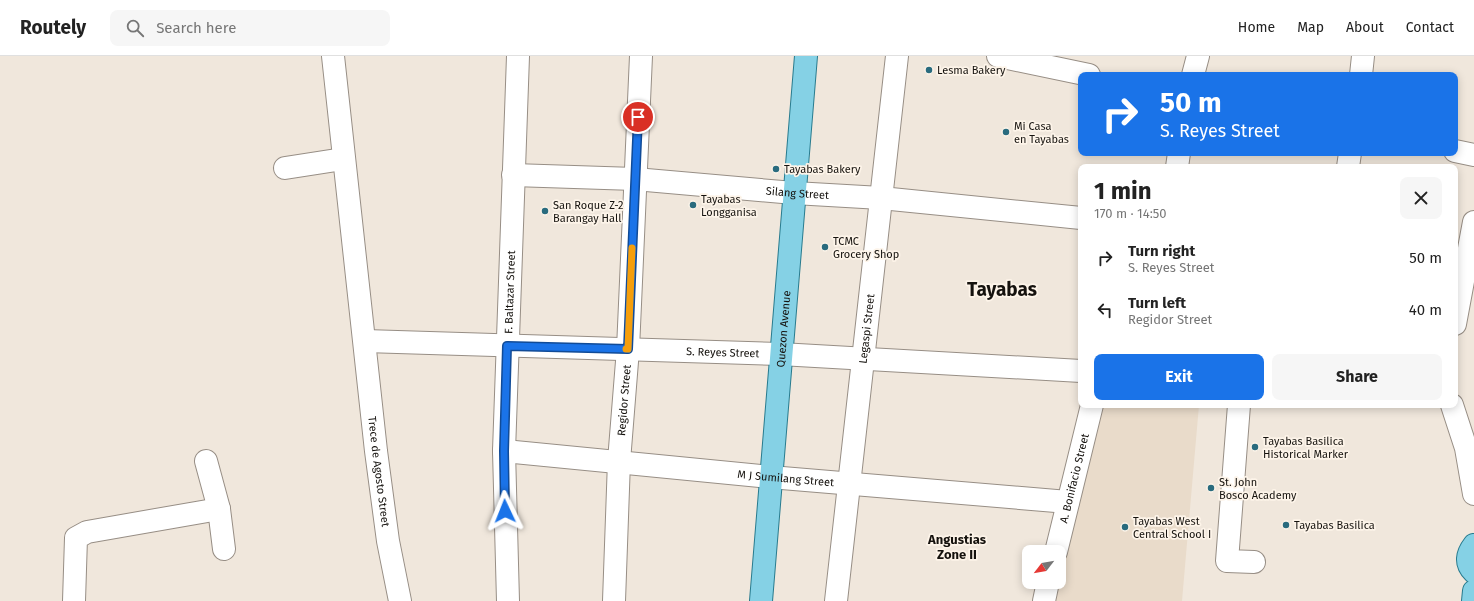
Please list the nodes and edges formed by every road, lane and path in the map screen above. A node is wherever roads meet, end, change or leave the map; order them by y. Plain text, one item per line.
1 (333, 56) edge
2 (518, 56) edge
3 (641, 56) edge
4 (806, 56) edge
5 (897, 56) edge
6 (998, 56) edge
7 (1198, 56) edge
8 (1363, 56) edge
9 (1054, 61) edge
10 (1082, 72) edge
11 (1194, 72) edge
12 (1361, 72) edge
13 (1458, 151) edge
14 (1474, 154) edge
15 (343, 159) junction
16 (285, 168) dead end
17 (513, 175) junction
18 (635, 178) junction
19 (794, 193) junction
20 (881, 198) junction
21 (1078, 218) edge
22 (1474, 222) edge
23 (1462, 254) edge
24 (1458, 294) edge
25 (365, 341) junction
26 (507, 346) junction
27 (628, 349) junction
28 (780, 354) junction
29 (862, 358) junction
30 (1078, 371) edge
31 (1091, 408) edge
32 (1239, 408) edge
33 (1453, 408) edge
34 (504, 451) junction
35 (206, 460) dead end
36 (619, 461) junction
37 (770, 477) junction
38 (850, 484) junction
39 (1474, 494) edge
40 (1068, 502) junction
41 (219, 509) junction
42 (1058, 545) edge
43 (1474, 545) edge
44 (224, 549) dead end
45 (1254, 562) dead end
46 (1474, 572) edge
47 (1047, 589) edge
48 (1474, 591) edge
49 (74, 601) edge
50 (400, 601) edge
51 (508, 601) edge
52 (614, 601) edge
53 (761, 601) edge
54 (836, 601) edge
55 (1044, 601) edge
56 (1473, 601) edge

1 - 15 street, Trece de Agosto Street
2 - 17 street, F. Baltazar Street
3 - 18 street, Regidor Street
4 - 19 main road, Quezon Avenue
5 - 20 street, Legaspi Street
6 - 9 street
7 - 11 street
8 - 12 street
9 - 10 street
13 - 14 street
15 - 16 street
15 - 25 street, Trece de Agosto Street
17 - 18 street, Silang Street
17 - 26 street, F. Baltazar Street
18 - 19 street, Silang Street
18 - 27 street, Regidor Street
19 - 20 street, Silang Street
19 - 28 main road, Quezon Avenue
20 - 21 street, Silang Street
20 - 29 street, Legaspi Street
22 - 23 street
23 - 24 street
25 - 26 street, S. Reyes Street
25 - 50 street, Trece de Agosto Street
26 - 27 street, S. Reyes Street
26 - 34 street, F. Baltazar Street
27 - 28 street, S. Reyes Street
27 - 36 street, Regidor Street
28 - 29 street, S. Reyes Street
28 - 37 main road, Quezon Avenue
29 - 30 street, S. Reyes Street
29 - 38 street, Legaspi Street
31 - 40 street, A. Bonifacio Street
32 - 45 street
33 - 39 street
34 - 36 street, M J Sumilang Street
34 - 51 street, F. Baltazar Street
35 - 41 street
36 - 37 street, M J Sumilang Street
36 - 52 street, Regidor Street
37 - 38 street, M J Sumilang Street
37 - 53 main road, Quezon Avenue
38 - 40 street, M J Sumilang Street
38 - 54 street, Legaspi Street
40 - 42 street, A. Bonifacio Street
41 - 44 street
41 - 49 street
43 - 46 main road
47 - 55 street
48 - 56 main road

